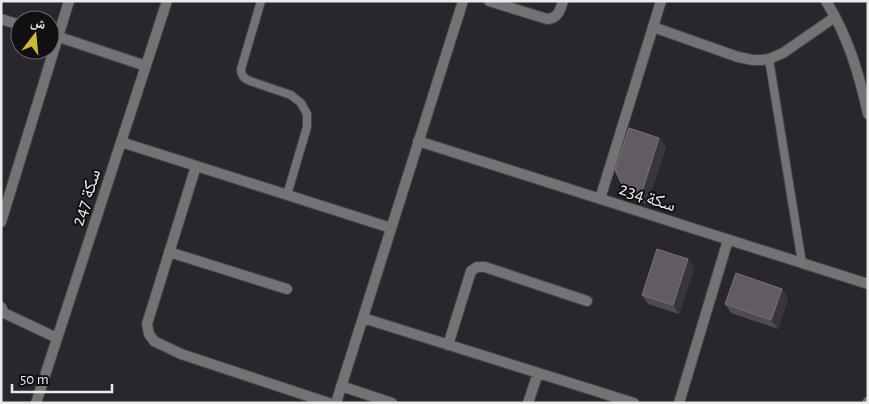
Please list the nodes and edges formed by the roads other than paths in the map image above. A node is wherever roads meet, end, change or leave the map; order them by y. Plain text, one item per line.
1 (69, 1) edge
2 (167, 1) edge
3 (261, 1) edge
4 (462, 1) edge
5 (489, 1) edge
6 (563, 1) edge
7 (662, 1) edge
8 (826, 1) edge
9 (836, 17) junction
10 (60, 22) edge
11 (653, 27) junction
12 (60, 38) edge
13 (769, 59) junction
14 (47, 60) edge
15 (146, 66) junction
16 (868, 114) edge
17 (418, 141) junction
18 (121, 142) junction
19 (196, 166) junction
20 (287, 195) junction
21 (600, 199) junction
22 (1, 222) edge
23 (391, 228) junction
24 (728, 240) junction
25 (169, 252) junction
26 (802, 263) junction
27 (868, 284) edge
28 (286, 290) dead end
29 (588, 301) dead end
30 (1, 307) edge
31 (363, 318) junction
32 (57, 338) junction
33 (448, 345) junction
34 (538, 373) junction
35 (342, 386) junction
36 (36, 403) edge
37 (329, 403) edge
38 (336, 403) edge
39 (392, 403) edge
40 (528, 403) edge
41 (634, 403) edge
42 (679, 403) edge

1 - 10 street
2 - 15 street, سكة 247
3 - 20 lane
4 - 17 street
5 - 6 street
7 - 11 street
8 - 9 street
9 - 13 street
9 - 16 street
11 - 13 street
11 - 21 street
12 - 15 street
13 - 26 lane
14 - 22 street
15 - 18 street, سكة 247
17 - 21 street, سكة 234
17 - 23 street
18 - 19 street
18 - 32 street, سكة 247
19 - 20 street
19 - 25 street
20 - 23 street
21 - 24 street, سكة 234
23 - 31 street
24 - 26 street, سكة 234
24 - 42 street
25 - 28 street
25 - 37 street
26 - 27 street, سكة 234
29 - 33 street
30 - 32 street
31 - 33 street
31 - 35 street
32 - 36 street, سكة 247
33 - 34 street
34 - 40 street
34 - 41 street
35 - 38 street
35 - 39 street

